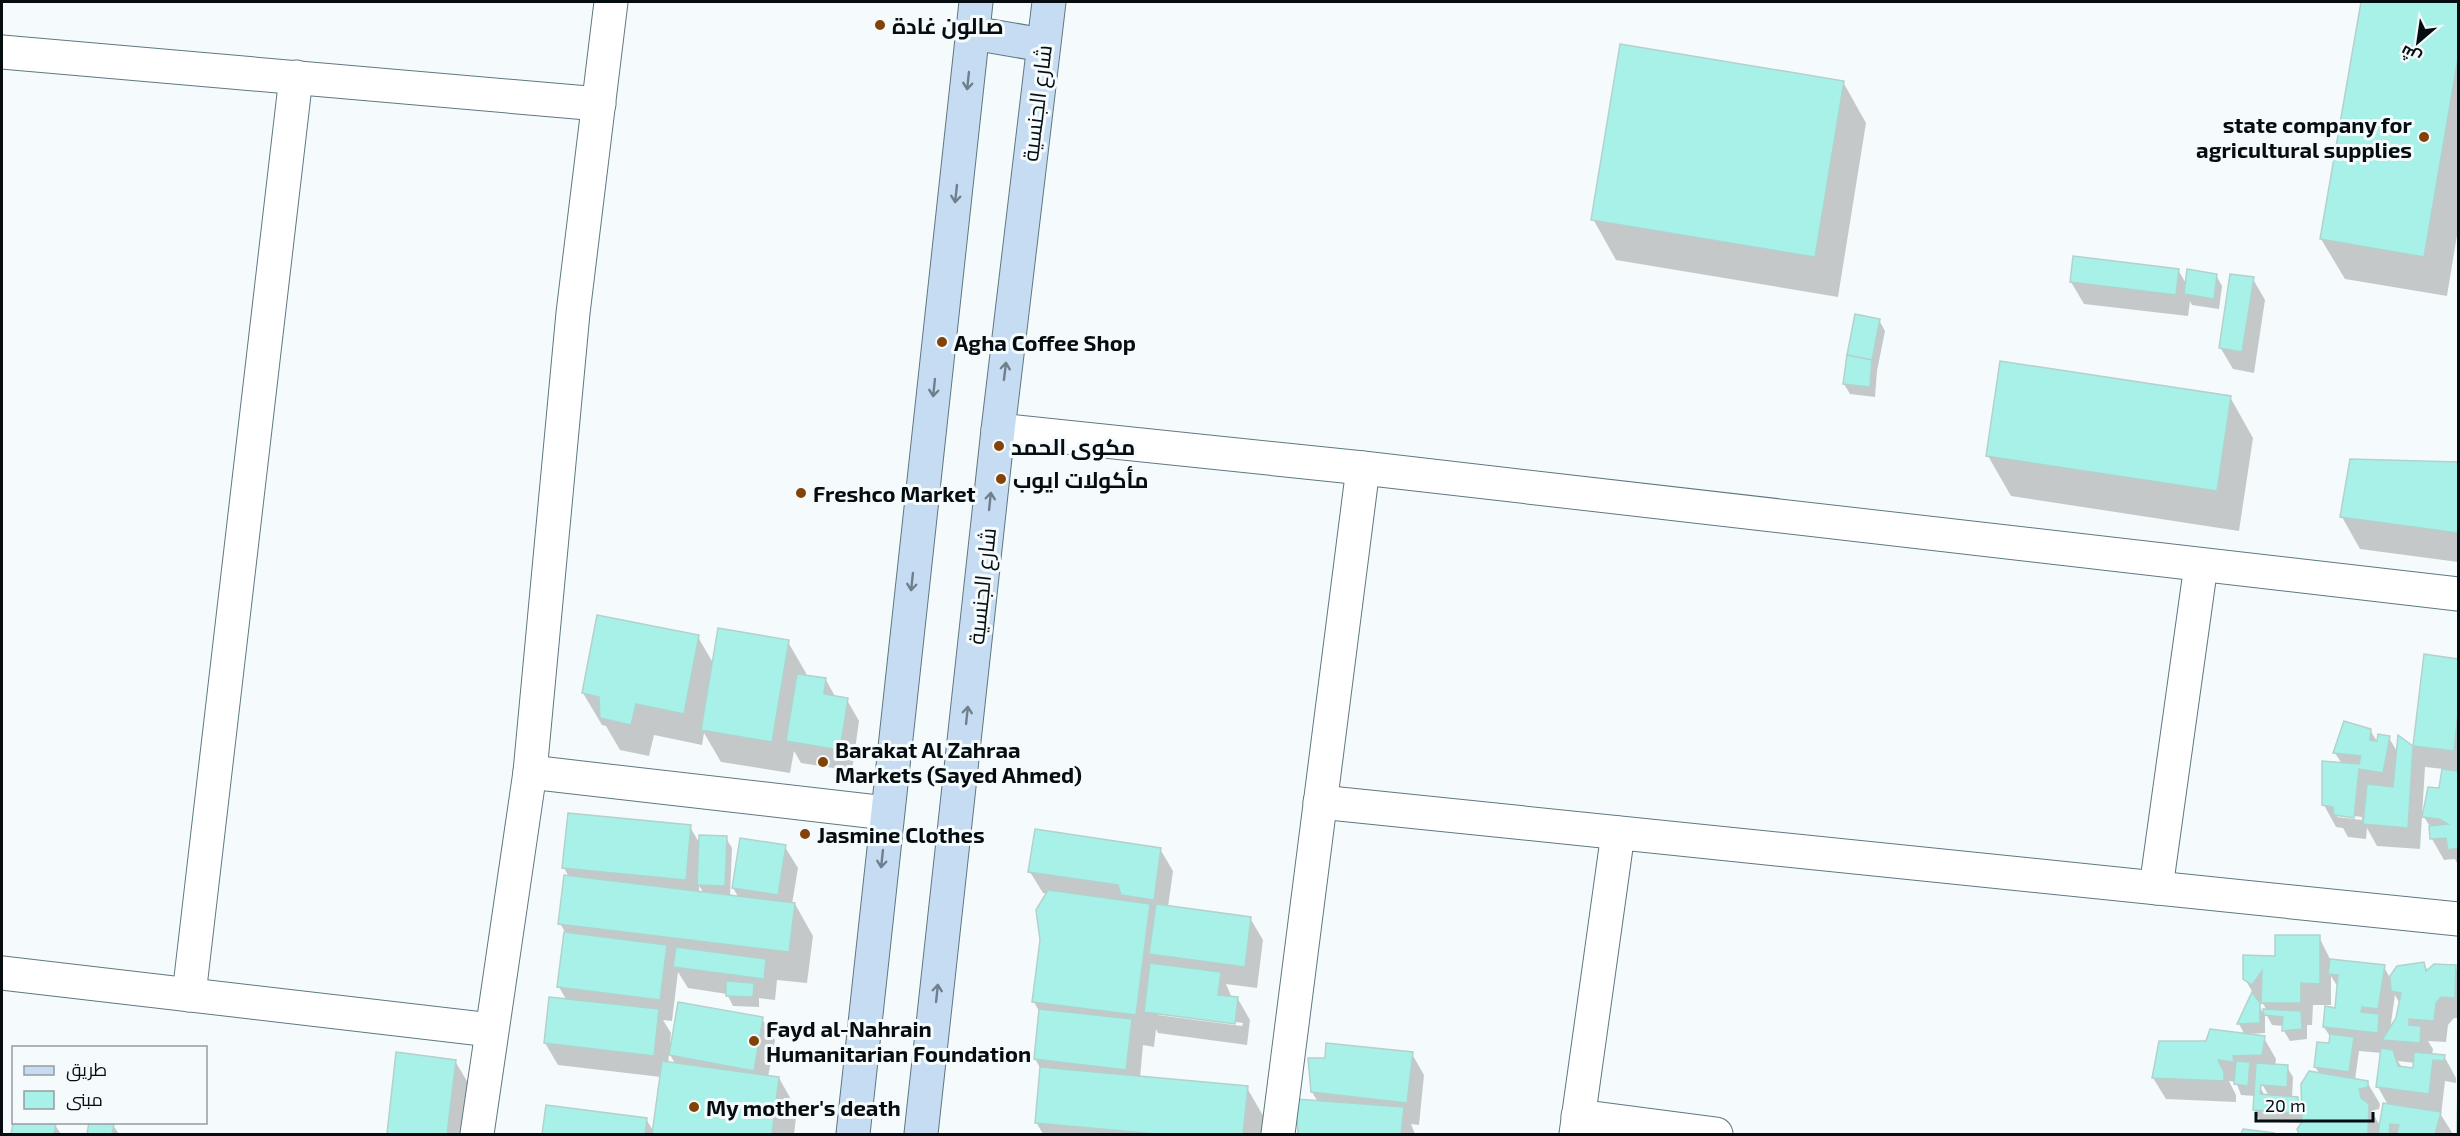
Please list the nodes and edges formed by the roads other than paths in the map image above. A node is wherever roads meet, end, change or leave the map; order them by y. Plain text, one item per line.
1 (611, 2) edge
2 (1049, 2) edge
3 (974, 17) edge
4 (1043, 45) junction
5 (2, 51) edge
6 (296, 77) junction
7 (599, 104) junction
8 (998, 430) junction
9 (1363, 468) junction
10 (2201, 565) junction
11 (2458, 594) edge
12 (530, 772) junction
13 (1320, 802) junction
14 (886, 813) junction
15 (1618, 833) junction
16 (2156, 888) junction
17 (2458, 919) edge
18 (2, 973) edge
19 (189, 995) junction
20 (491, 1030) junction
21 (1577, 1125) edge
22 (477, 1134) edge
23 (853, 1134) edge
24 (921, 1134) edge
25 (1278, 1134) edge
26 (1716, 1134) edge

1 - 7 street
2 - 4 main road, شارع الجنسية
3 - 4 main road
3 -> 14 main road
8 -> 4 main road, شارع الجنسية
5 - 6 street
6 - 7 street
6 - 19 street
7 - 12 street
8 - 9 street
24 -> 8 main road, شارع الجنسية
9 - 10 street
9 - 13 street
10 - 11 street
10 - 16 street
12 - 14 street
12 - 20 street
13 - 15 street
13 - 25 street
14 -> 23 main road
15 - 16 street
15 - 21 street
16 - 17 street
18 - 19 street
19 - 20 street
20 - 22 street
21 - 26 street

